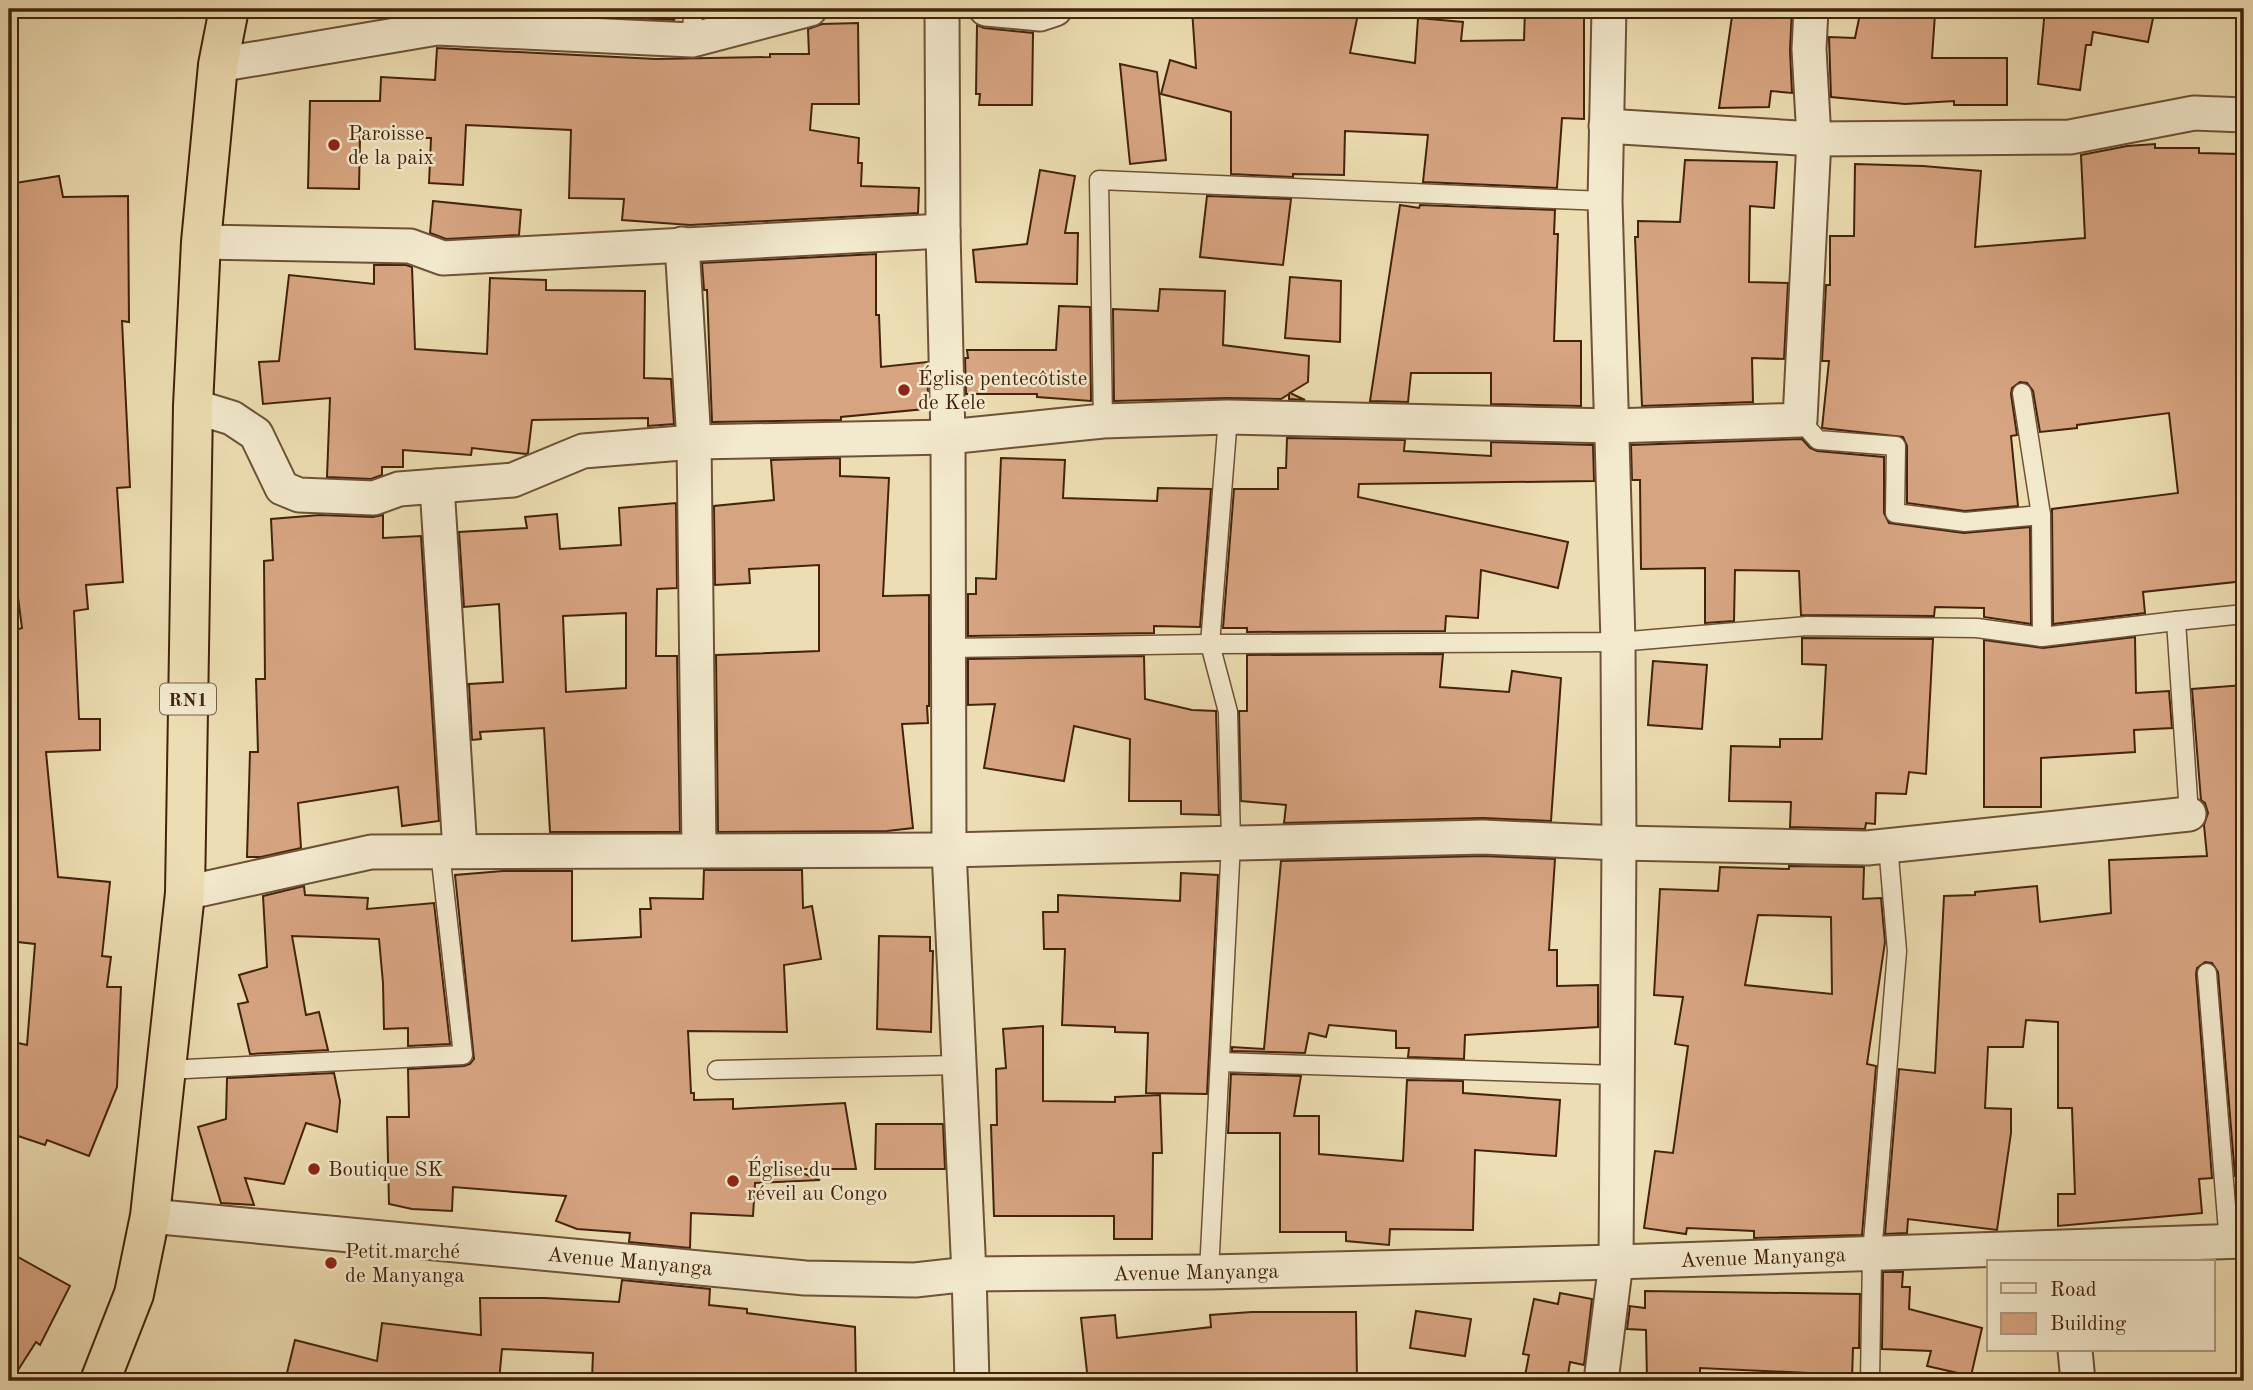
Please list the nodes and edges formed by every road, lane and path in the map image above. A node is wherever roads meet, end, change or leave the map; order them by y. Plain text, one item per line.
1 (229, 9) edge
2 (810, 9) edge
3 (942, 9) edge
4 (986, 9) edge
5 (1609, 9) edge
6 (1811, 9) edge
7 (1045, 10) edge
8 (693, 25) edge
9 (218, 65) junction
10 (2244, 115) edge
11 (1606, 126) junction
12 (1814, 139) junction
13 (1605, 201) junction
14 (943, 231) junction
15 (201, 242) junction
16 (682, 244) junction
17 (2022, 393) dead end
18 (193, 405) junction
19 (1228, 416) junction
20 (1800, 420) junction
21 (1102, 421) junction
22 (1612, 426) junction
23 (948, 437) junction
24 (694, 442) junction
25 (437, 486) junction
26 (2041, 515) junction
27 (2244, 614) edge
28 (2176, 621) junction
29 (2042, 637) junction
30 (1618, 642) junction
31 (1210, 644) junction
32 (948, 648) junction
33 (2189, 814) joint
34 (1231, 843) junction
35 (1619, 843) junction
36 (1888, 845) junction
37 (699, 850) junction
38 (949, 850) junction
39 (450, 851) junction
40 (185, 893) junction
41 (2207, 973) dead end
42 (1220, 1062) junction
43 (960, 1065) junction
44 (166, 1070) junction
45 (716, 1070) dead end
46 (1617, 1074) junction
47 (150, 1216) junction
48 (2237, 1242) edge
49 (1872, 1254) junction
50 (2068, 1255) edge
51 (1616, 1262) junction
52 (1209, 1272) junction
53 (969, 1274) junction
54 (2075, 1352) edge
55 (100, 1381) edge
56 (972, 1381) edge
57 (1601, 1381) edge
58 (1870, 1381) edge
59 (2078, 1381) edge

1 - 9 highway, RN1
2 - 8 street
3 - 14 street
4 - 7 street
5 - 11 street
6 - 12 street
8 - 9 street
9 - 15 highway, RN1
10 - 12 street
11 - 12 street
11 - 13 street
12 - 20 street
13 - 21 lane
13 - 22 street
14 - 16 street
14 - 23 street
15 - 16 street
15 - 18 highway, RN1
16 - 24 street
17 - 26 lane
18 - 25 street
18 - 40 highway, RN1
19 - 21 street
19 - 22 street
19 - 31 lane
20 - 22 street
20 - 26 lane
21 - 23 street
22 - 30 street
23 - 24 street
23 - 32 street
24 - 25 street
24 - 37 street
25 - 39 street
26 - 29 lane
27 - 28 lane
28 - 29 lane
28 - 33 lane
29 - 30 lane
30 - 31 lane
30 - 35 street
31 - 32 lane
31 - 34 lane
32 - 38 street
33 - 36 street
34 - 35 street
34 - 38 street
34 - 42 lane
35 - 36 street
35 - 46 street
36 - 49 lane
37 - 38 street
37 - 39 street
38 - 43 street
39 - 40 street
39 - 44 lane
40 - 44 highway, RN1
41 - 48 lane
42 - 46 lane
42 - 52 lane
43 - 45 lane
43 - 53 street
44 - 47 highway, RN1
46 - 51 street
47 - 53 street, Avenue Manyanga
47 - 55 highway, RN1
48 - 50 street, Avenue Manyanga
49 - 50 street, Avenue Manyanga
49 - 51 street, Avenue Manyanga
49 - 58 lane
51 - 52 street, Avenue Manyanga
51 - 57 street
52 - 53 street, Avenue Manyanga
53 - 56 street
54 - 59 street

